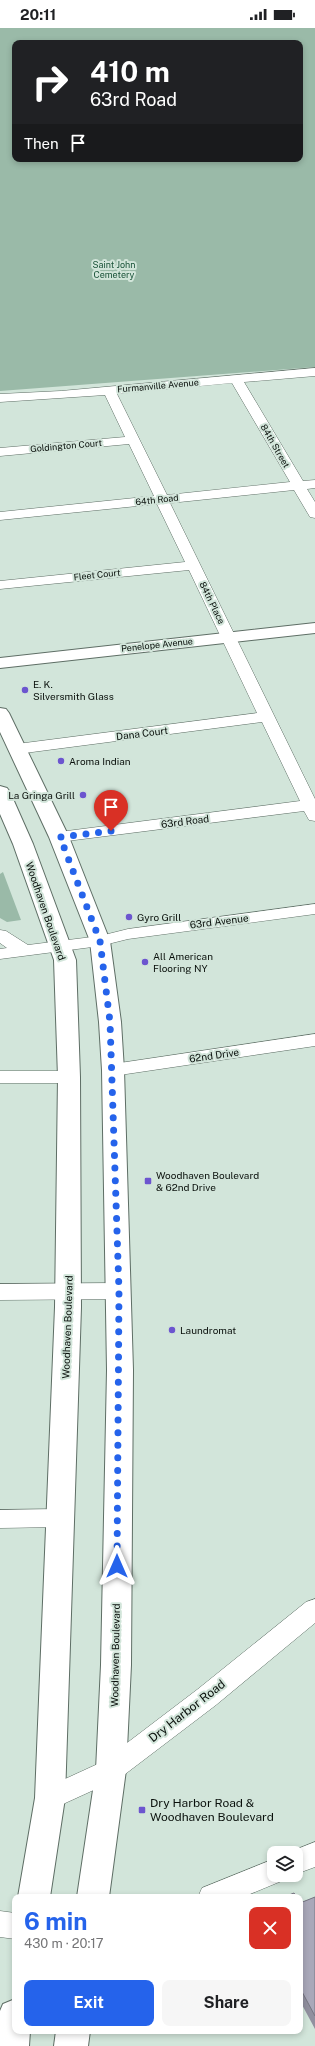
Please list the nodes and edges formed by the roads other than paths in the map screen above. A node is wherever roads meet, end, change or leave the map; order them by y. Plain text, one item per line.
1 (315, 372) edge
2 (236, 379) junction
3 (109, 390) junction
4 (0, 398) edge
5 (133, 440) junction
6 (0, 452) edge
7 (315, 484) edge
8 (298, 486) junction
9 (162, 499) junction
10 (315, 514) edge
11 (0, 516) edge
12 (193, 565) junction
13 (0, 585) edge
14 (315, 628) edge
15 (229, 637) junction
16 (0, 663) edge
17 (0, 713) edge
18 (268, 717) junction
19 (18, 748) junction
20 (0, 792) edge
21 (313, 810) edge
22 (60, 837) junction
23 (315, 909) edge
24 (315, 919) edge
25 (0, 935) edge
26 (100, 941) junction
27 (60, 946) junction
28 (25, 951) junction
29 (0, 954) edge
30 (315, 1040) edge
31 (113, 1070) junction
32 (69, 1077) junction
33 (0, 1078) edge
34 (119, 1291) junction
35 (0, 1292) edge
36 (68, 1292) junction
37 (59, 1518) junction
38 (0, 1519) edge
39 (315, 1609) edge
40 (111, 1770) junction
41 (50, 1798) junction
42 (315, 1854) edge
43 (303, 1859) edge
44 (267, 1874) edge
45 (34, 1894) edge
46 (93, 1894) edge
47 (219, 1894) edge
48 (0, 1924) edge
49 (12, 1926) edge
50 (13, 2034) edge
51 (73, 2034) edge
52 (12, 2046) edge
53 (71, 2046) edge

1 - 2 street, Furmanville Avenue
2 - 3 street, Furmanville Avenue
2 - 8 street, 84th Street
3 - 4 street, Furmanville Avenue
3 - 5 street, 84th Place
5 - 6 street, Goldington Court
5 - 9 street, 84th Place
7 - 8 street, 64th Road
8 - 9 street, 64th Road
8 - 10 street, 84th Street
9 - 11 street, 64th Road
9 - 12 street, 84th Place
12 - 13 street, Fleet Court
12 - 15 street, 84th Place
14 - 15 main road, Penelope Avenue
15 - 16 main road, Penelope Avenue
15 - 18 street, 84th Place
17 - 19 main road, Woodhaven Boulevard
18 - 19 street, Dana Court
18 - 21 street, 84th Place
19 - 22 main road, Woodhaven Boulevard
20 - 27 main road, Woodhaven Boulevard
21 - 22 street, 63rd Road
22 - 26 main road, Woodhaven Boulevard
23 - 26 street, 63rd Avenue
24 - 26 street, 63rd Avenue
25 - 28 street
26 - 27 street, 63rd Avenue
26 - 31 main road, Woodhaven Boulevard
27 - 28 street, 63rd Avenue
27 - 32 main road, Woodhaven Boulevard
28 - 29 street, 63rd Avenue
30 - 31 street, 62nd Drive
31 - 34 main road, Woodhaven Boulevard
32 - 33 street
32 - 36 main road, Woodhaven Boulevard
34 - 36 street
34 - 40 main road, Woodhaven Boulevard
35 - 36 street
36 - 37 main road, Woodhaven Boulevard
37 - 38 street
37 - 41 main road, Woodhaven Boulevard
39 - 40 street, Dry Harbor Road
40 - 41 street, Dry Harbor Road
40 - 46 main road, Woodhaven Boulevard
41 - 45 main road, Woodhaven Boulevard
42 - 43 street
44 - 47 street
48 - 49 street
50 - 52 main road
51 - 53 main road

